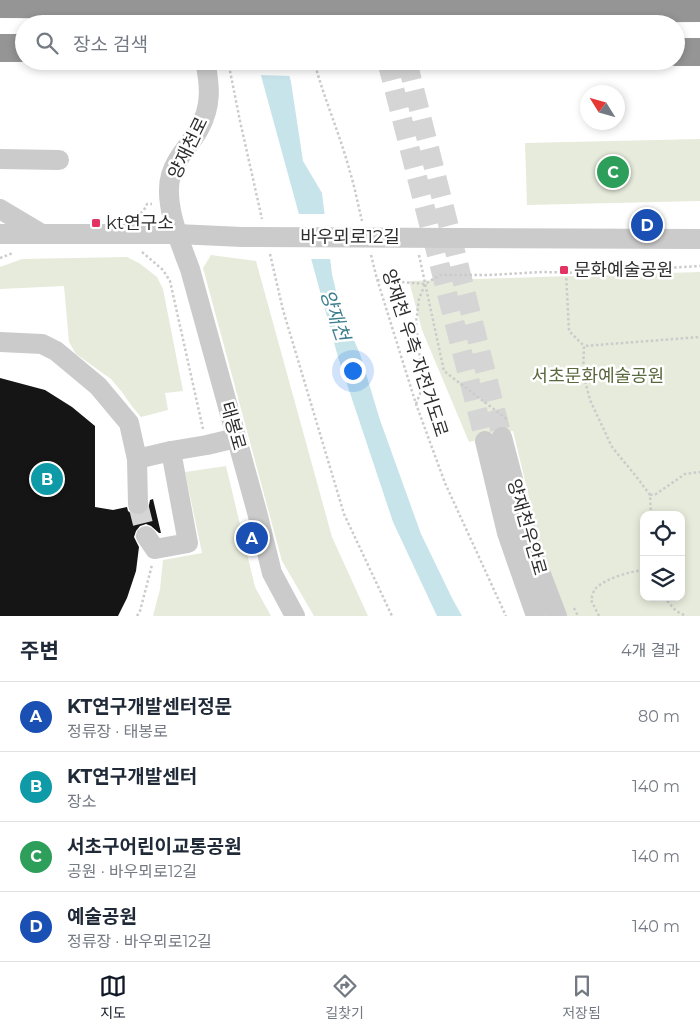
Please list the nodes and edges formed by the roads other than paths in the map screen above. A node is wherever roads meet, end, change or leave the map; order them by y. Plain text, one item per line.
1 (182, 2) edge
2 (0, 4) edge
3 (700, 8) edge
4 (191, 15) edge
5 (0, 48) edge
6 (15, 48) edge
7 (685, 52) edge
8 (700, 52) edge
9 (207, 70) edge
10 (0, 159) edge
11 (59, 160) dead end
12 (0, 209) edge
13 (0, 234) edge
14 (42, 234) junction
15 (177, 234) junction
16 (700, 239) edge
17 (7, 251) edge
18 (0, 342) edge
19 (236, 438) junction
20 (171, 451) junction
21 (137, 459) junction
22 (138, 504) tunnel mouth
23 (151, 542) road end
24 (295, 616) edge
25 (536, 616) edge
26 (557, 616) edge

1 - 2 highway
1 - 3 highway
1 - 4 street
5 - 6 highway
7 - 8 highway
9 - 15 street, 양재천로
10 - 11 street
12 - 14 street
13 - 14 street, 바우뫼로12길
14 - 15 street, 바우뫼로12길
14 - 17 street
15 - 16 street, 바우뫼로12길
15 - 19 street, 태봉로
18 - 21 street
19 - 20 street
19 - 24 street, 태봉로
20 - 21 street
20 - 23 street
21 - 22 street
25 - 26 street, 양재천우안로

